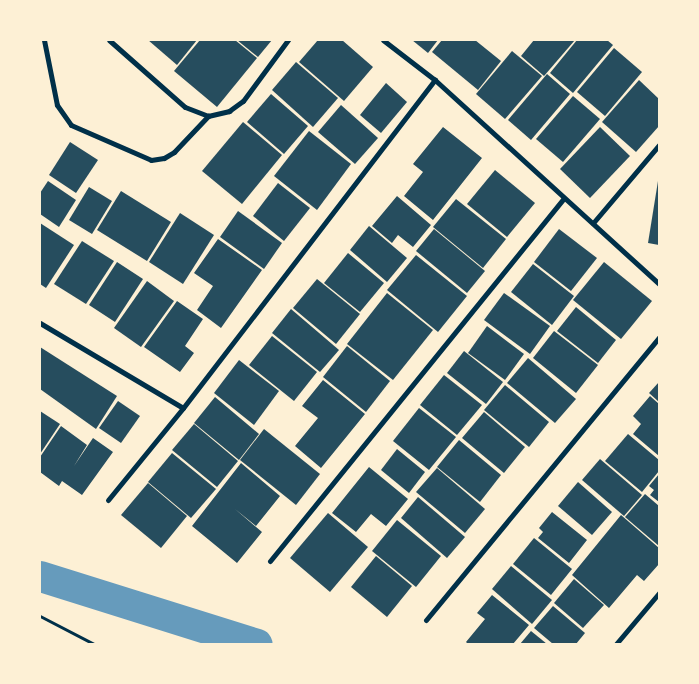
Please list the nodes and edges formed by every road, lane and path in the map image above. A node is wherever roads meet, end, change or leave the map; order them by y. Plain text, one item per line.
1 (44, 40) edge
2 (109, 40) edge
3 (288, 40) edge
4 (383, 40) edge
5 (435, 80) junction
6 (208, 116) junction
7 (659, 145) edge
8 (564, 198) junction
9 (593, 223) junction
10 (659, 284) edge
11 (40, 323) edge
12 (659, 337) edge
13 (183, 408) junction
14 (108, 500) dead end
15 (270, 561) dead end
16 (658, 597) edge
17 (40, 616) edge
18 (426, 620) dead end
19 (94, 644) edge
20 (616, 644) edge

1 - 6 street
2 - 6 street
3 - 6 street
4 - 5 street
5 - 8 street
5 - 13 street
7 - 9 street
8 - 9 street
8 - 15 street
9 - 10 street
11 - 13 street
12 - 18 street
13 - 14 street
16 - 20 street
17 - 19 path

